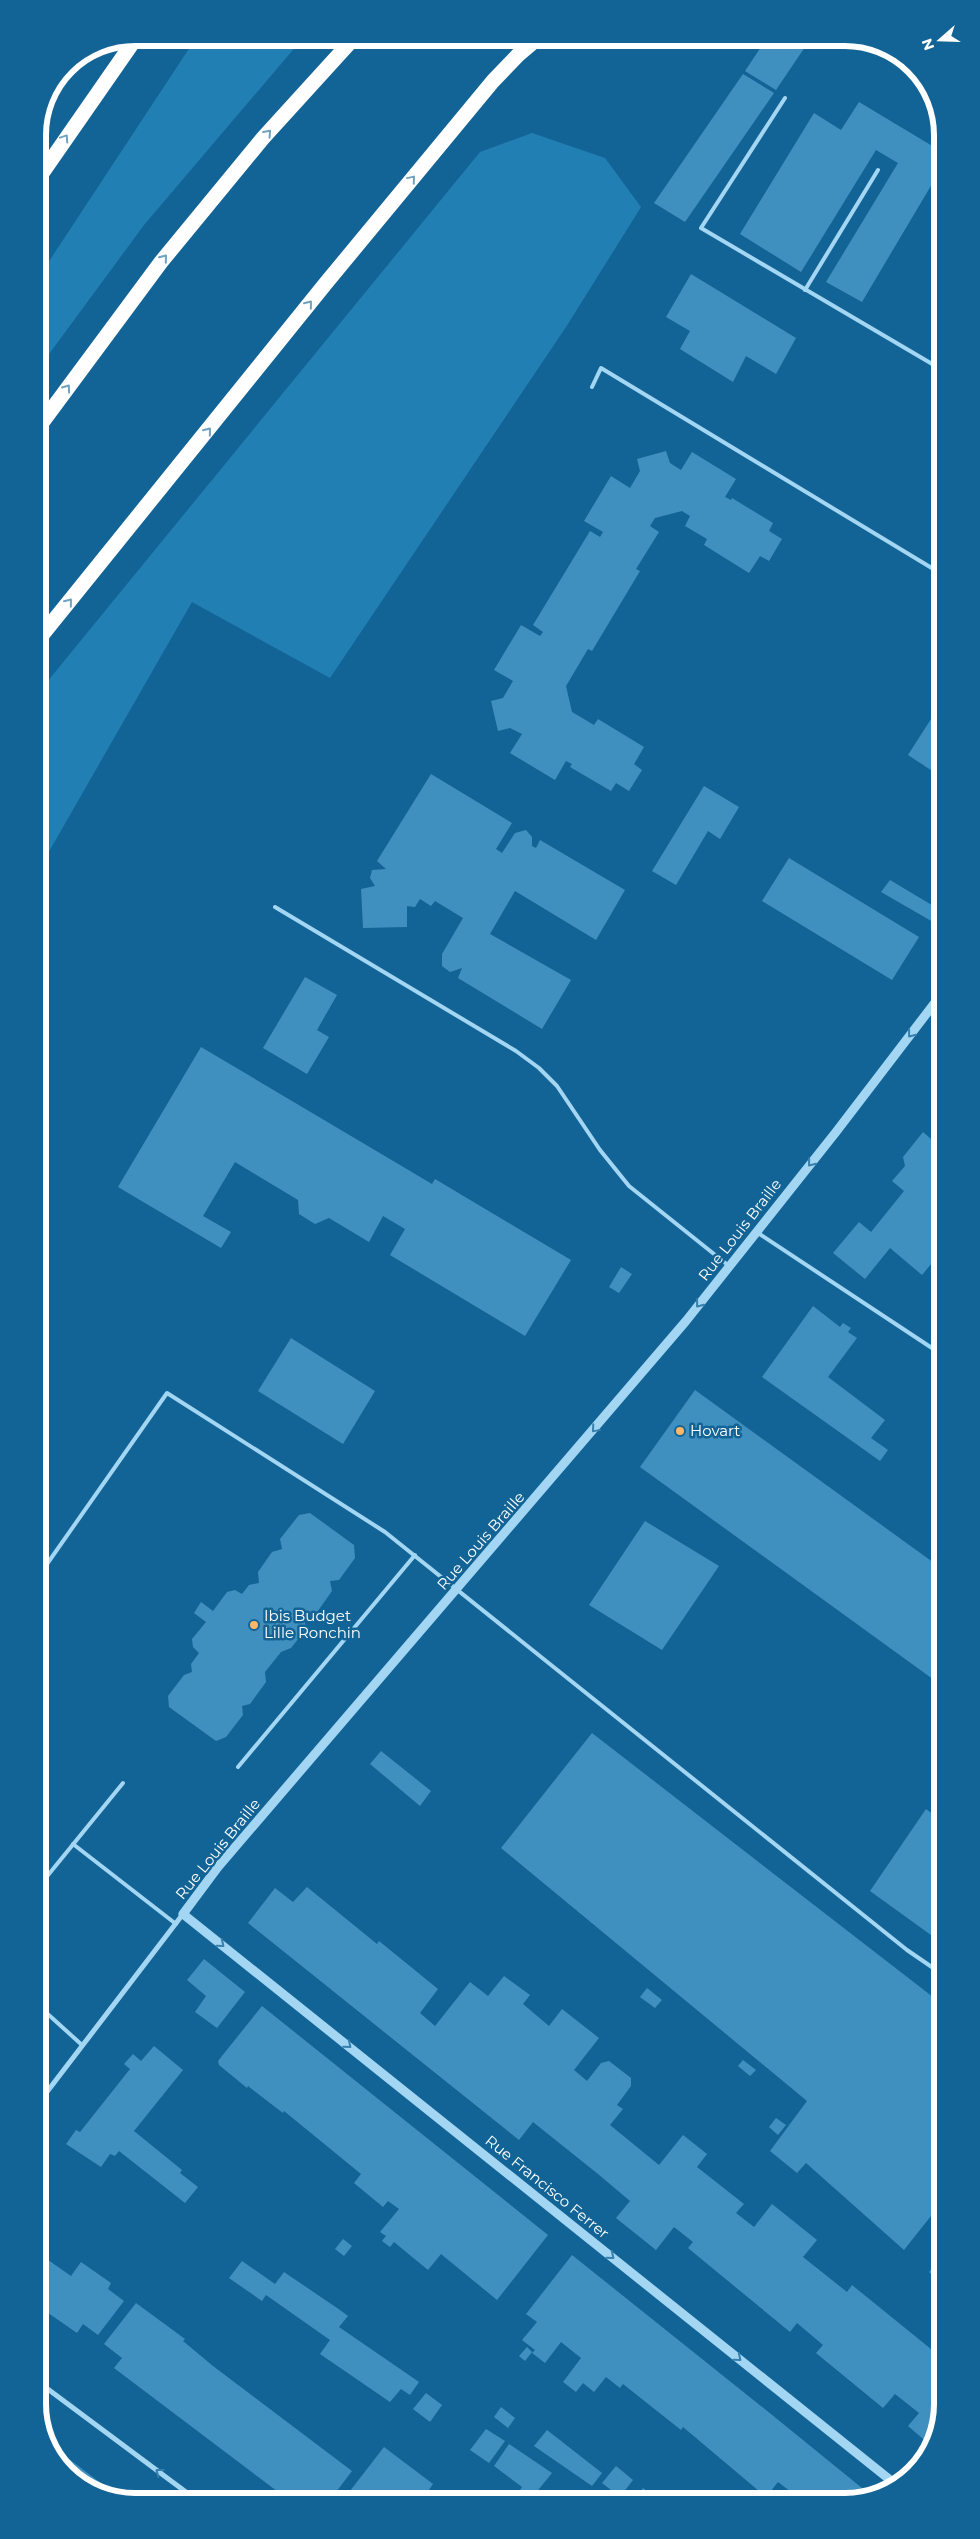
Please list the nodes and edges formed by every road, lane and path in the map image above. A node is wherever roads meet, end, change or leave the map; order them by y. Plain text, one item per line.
1 (130, 46) edge
2 (347, 46) edge
3 (529, 46) edge
4 (785, 98) dead end
5 (46, 167) edge
6 (878, 170) dead end
7 (805, 290) junction
8 (934, 365) edge
9 (592, 387) dead end
10 (46, 417) edge
11 (934, 569) edge
12 (46, 630) edge
13 (275, 907) dead end
14 (934, 1004) edge
15 (756, 1231) junction
16 (729, 1266) junction
17 (934, 1349) edge
18 (415, 1555) junction
19 (46, 1565) edge
20 (456, 1591) junction
21 (238, 1767) dead end
22 (122, 1783) dead end
23 (73, 1844) junction
24 (46, 1878) edge
25 (183, 1914) junction
26 (176, 1924) junction
27 (934, 1969) edge
28 (46, 2012) edge
29 (82, 2045) junction
30 (46, 2093) edge
31 (46, 2388) edge
32 (890, 2480) edge
33 (187, 2493) edge

5 -> 1 highway
10 -> 2 highway
12 -> 3 highway
4 - 7 lane
6 - 7 lane
7 - 8 lane
9 - 11 lane
13 - 16 lane
14 -> 15 street, Rue Louis Braille
15 - 16 street, Rue Louis Braille
15 - 17 lane
16 -> 20 street, Rue Louis Braille
18 - 19 lane
18 - 20 lane
18 - 21 lane
20 - 25 street, Rue Louis Braille
20 - 27 lane
22 - 23 lane
23 - 24 lane
23 - 26 lane
25 - 26 street, Rue Louis Braille
25 -> 32 street, Rue Francisco Ferrer
26 - 29 street, Rue Louis Braille
28 - 29 lane
29 - 30 street, Rue Louis Braille
33 -> 31 street

